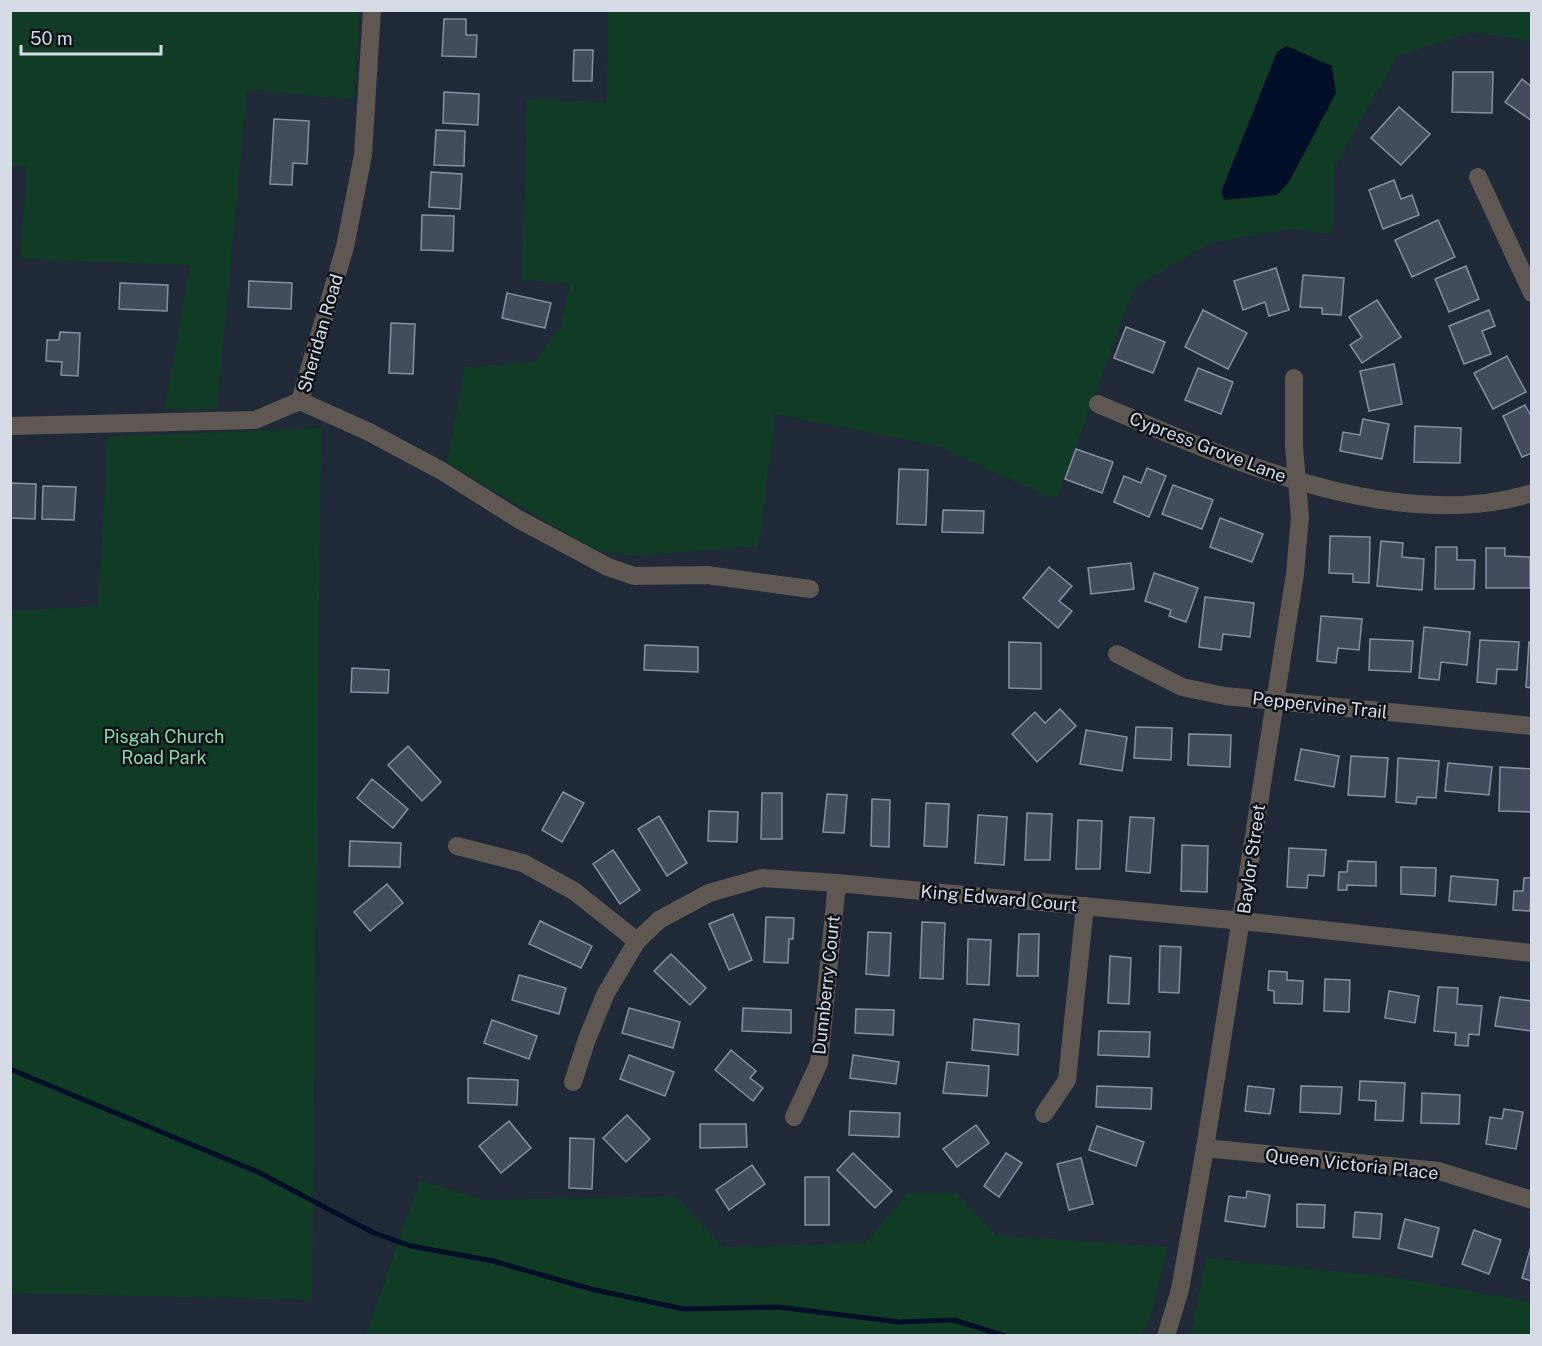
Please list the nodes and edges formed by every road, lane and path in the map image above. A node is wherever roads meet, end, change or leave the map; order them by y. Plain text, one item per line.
1 (372, 10) edge
2 (1478, 177) dead end
3 (1532, 293) edge
4 (1294, 378) dead end
5 (300, 401) junction
6 (1098, 404) dead end
7 (10, 426) edge
8 (1298, 482) junction
9 (1532, 493) edge
10 (810, 590) dead end
11 (1117, 654) dead end
12 (1274, 699) junction
13 (1532, 726) edge
14 (457, 846) dead end
15 (837, 883) junction
16 (1085, 906) junction
17 (1243, 921) junction
18 (637, 941) junction
19 (1532, 953) edge
20 (573, 1082) dead end
21 (1044, 1114) dead end
22 (794, 1117) dead end
23 (1205, 1148) junction
24 (1532, 1200) edge
25 (1166, 1335) edge

1 - 5 street, Sheridan Road
2 - 3 street
4 - 8 street, Baylor Street
5 - 7 street, Sheridan Road
5 - 10 street
6 - 8 street, Cypress Grove Lane
8 - 9 street, Cypress Grove Lane
8 - 12 street, Baylor Street
11 - 12 street, Peppervine Trail
12 - 13 street, Peppervine Trail
12 - 17 street, Baylor Street
14 - 18 street
15 - 16 street, King Edward Court
15 - 18 street, King Edward Court
15 - 22 street, Dunnberry Court
16 - 17 street, King Edward Court
16 - 21 street
17 - 19 street, King Edward Court
17 - 23 street, Baylor Street
18 - 20 street, King Edward Court
23 - 24 street, Queen Victoria Place
23 - 25 street, Baylor Street

